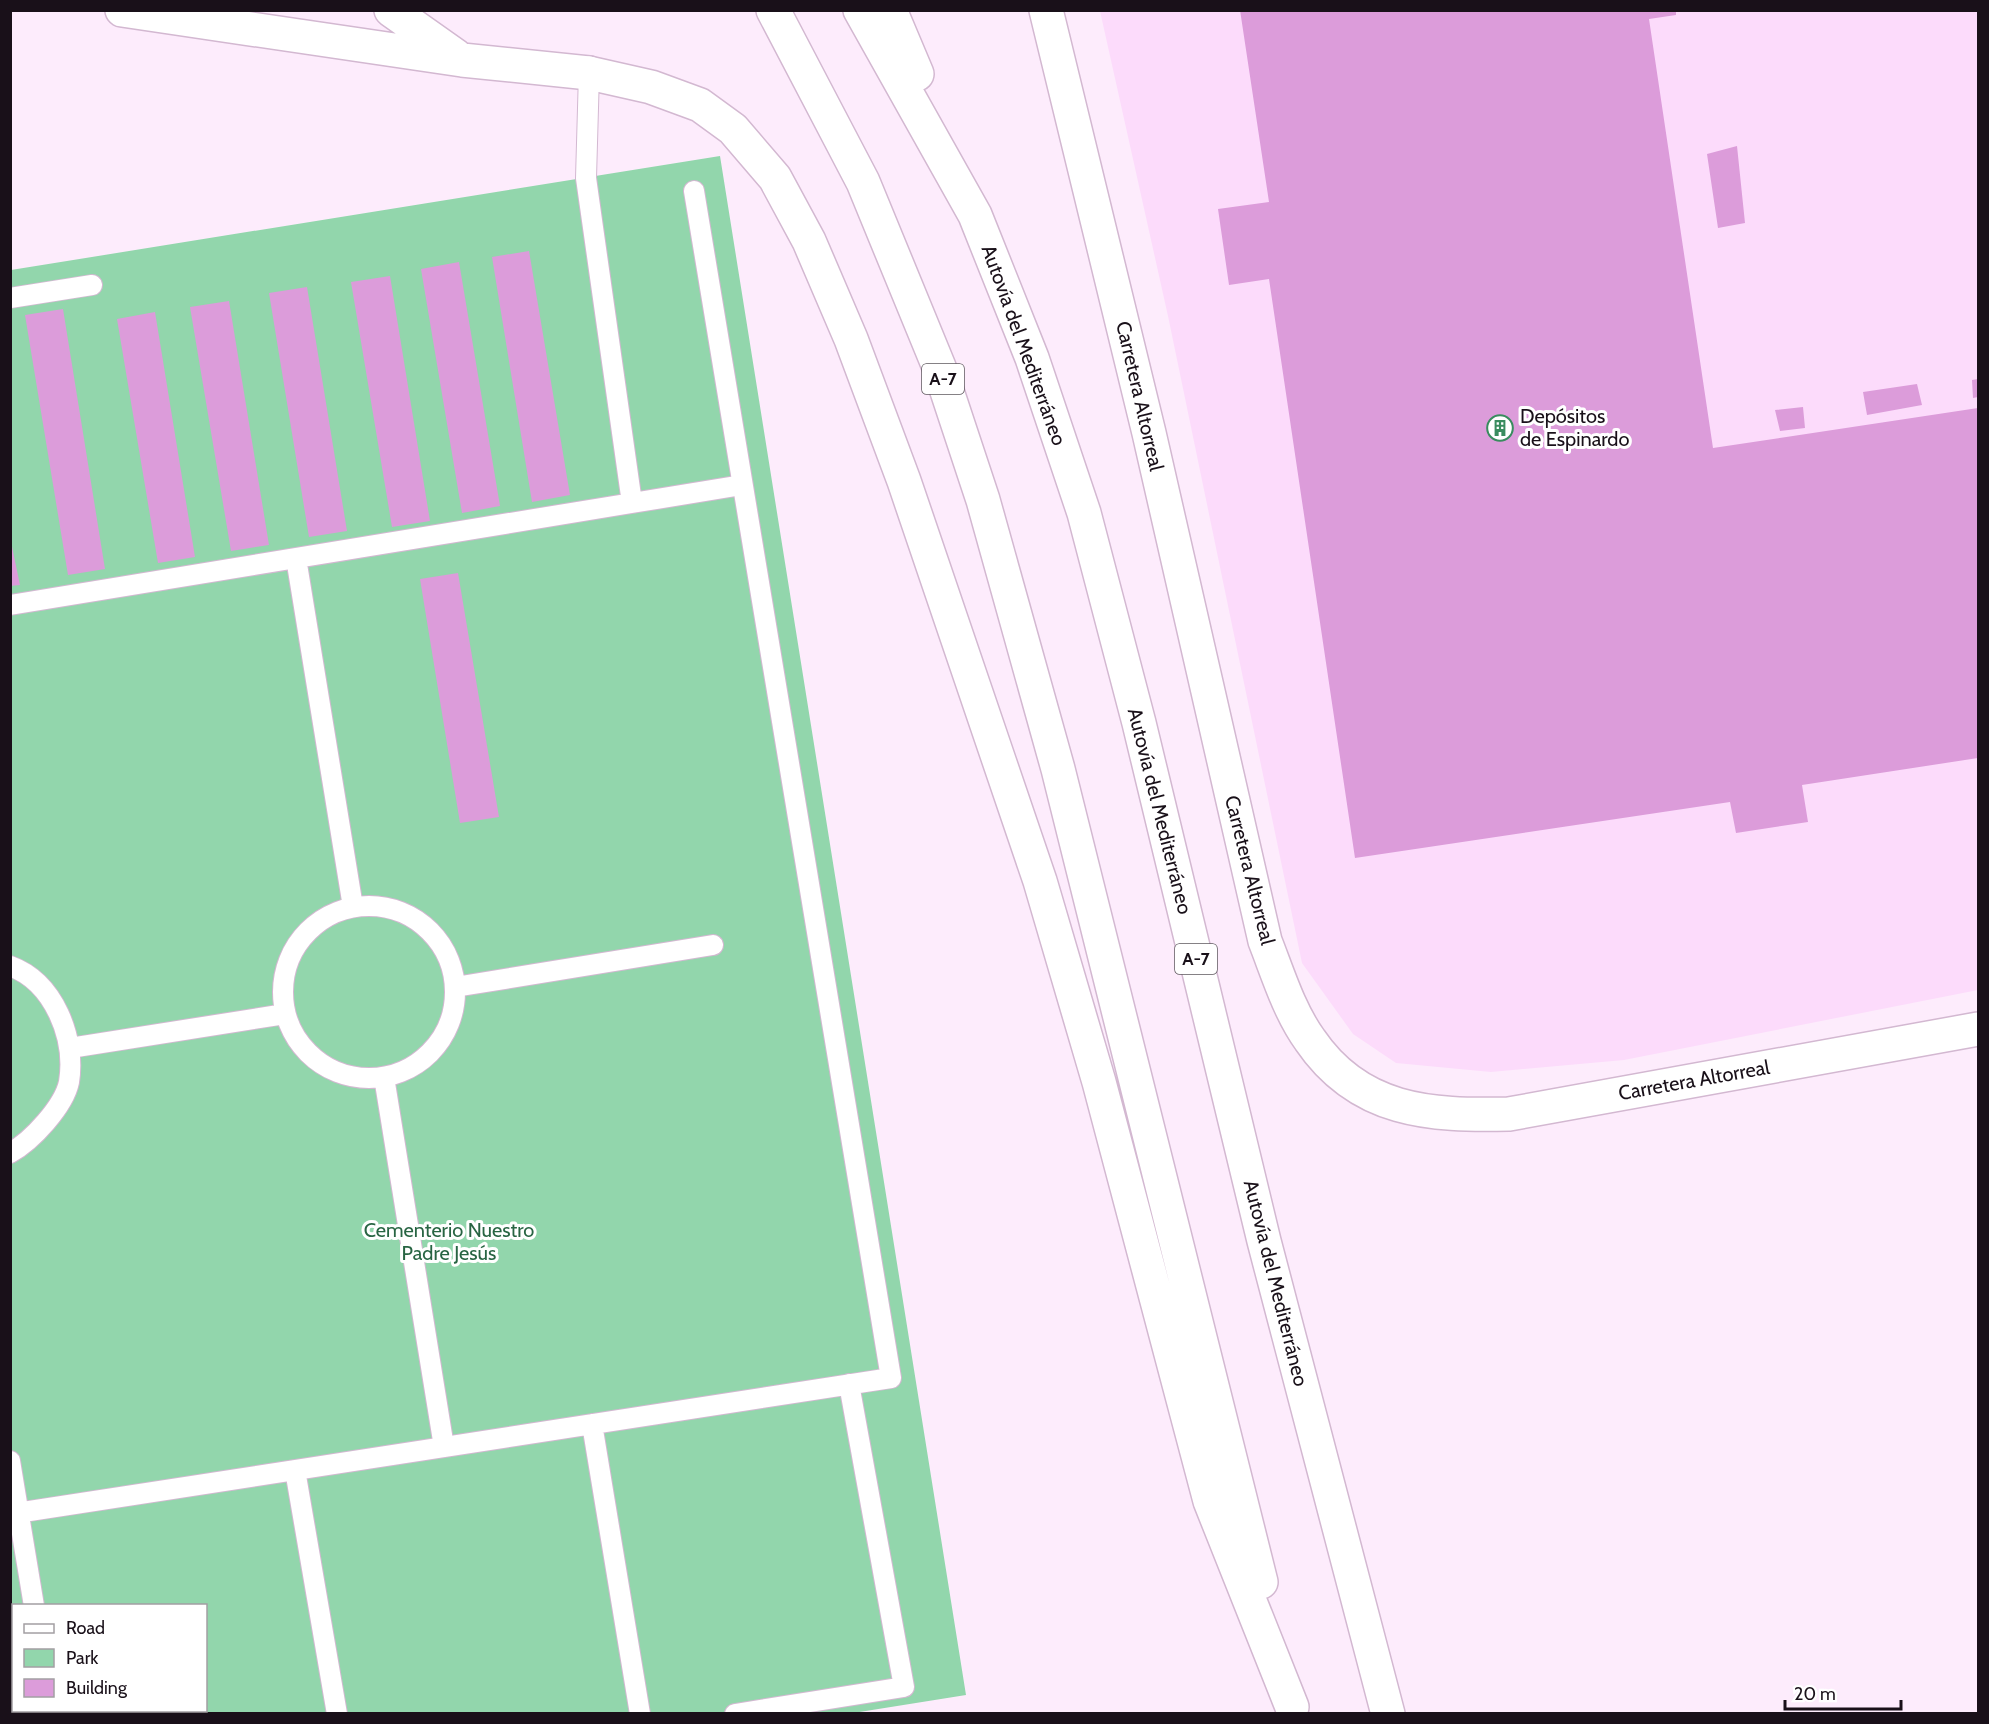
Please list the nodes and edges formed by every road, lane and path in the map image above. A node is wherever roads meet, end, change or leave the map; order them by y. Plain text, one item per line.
1 (122, 10) edge
2 (391, 10) edge
3 (773, 10) edge
4 (860, 10) edge
5 (890, 10) edge
6 (1046, 10) edge
7 (462, 60) junction
8 (589, 73) junction
9 (694, 191) dead end
10 (975, 215) junction
11 (92, 285) dead end
12 (10, 298) edge
13 (742, 485) junction
14 (632, 503) junction
15 (296, 558) junction
16 (10, 605) edge
17 (353, 907) junction
18 (713, 945) dead end
19 (10, 966) edge
20 (455, 987) junction
21 (285, 1014) junction
22 (1978, 1029) edge
23 (70, 1048) junction
24 (384, 1077) junction
25 (10, 1153) edge
26 (849, 1384) junction
27 (592, 1424) junction
28 (444, 1447) junction
29 (10, 1461) edge
30 (294, 1470) junction
31 (15, 1514) edge
32 (34, 1604) edge
33 (1292, 1710) edge
34 (337, 1713) edge
35 (640, 1713) edge
36 (735, 1713) edge
37 (1388, 1713) edge

1 - 7 main road
2 - 7 main road
3 - 33 main road, A-7
4 - 10 main road, Autovía del Mediterráneo / A-7
5 - 10 main road
6 - 22 main road, Carretera Altorreal
7 - 8 main road
8 - 14 lane
8 - 33 main road
9 - 13 lane
10 - 37 main road, Autovía del Mediterráneo / A-7
11 - 12 lane
13 - 14 lane
13 - 26 lane
14 - 15 lane
15 - 16 lane
15 - 17 lane
17 - 20 lane
17 - 21 lane
18 - 20 lane
19 - 23 lane
20 - 24 lane
21 - 23 lane
21 - 24 lane
23 - 25 lane
24 - 28 lane
26 - 27 lane
26 - 36 lane
27 - 28 lane
27 - 35 lane
28 - 30 lane
29 - 31 lane
30 - 31 lane
30 - 34 lane
31 - 32 lane

